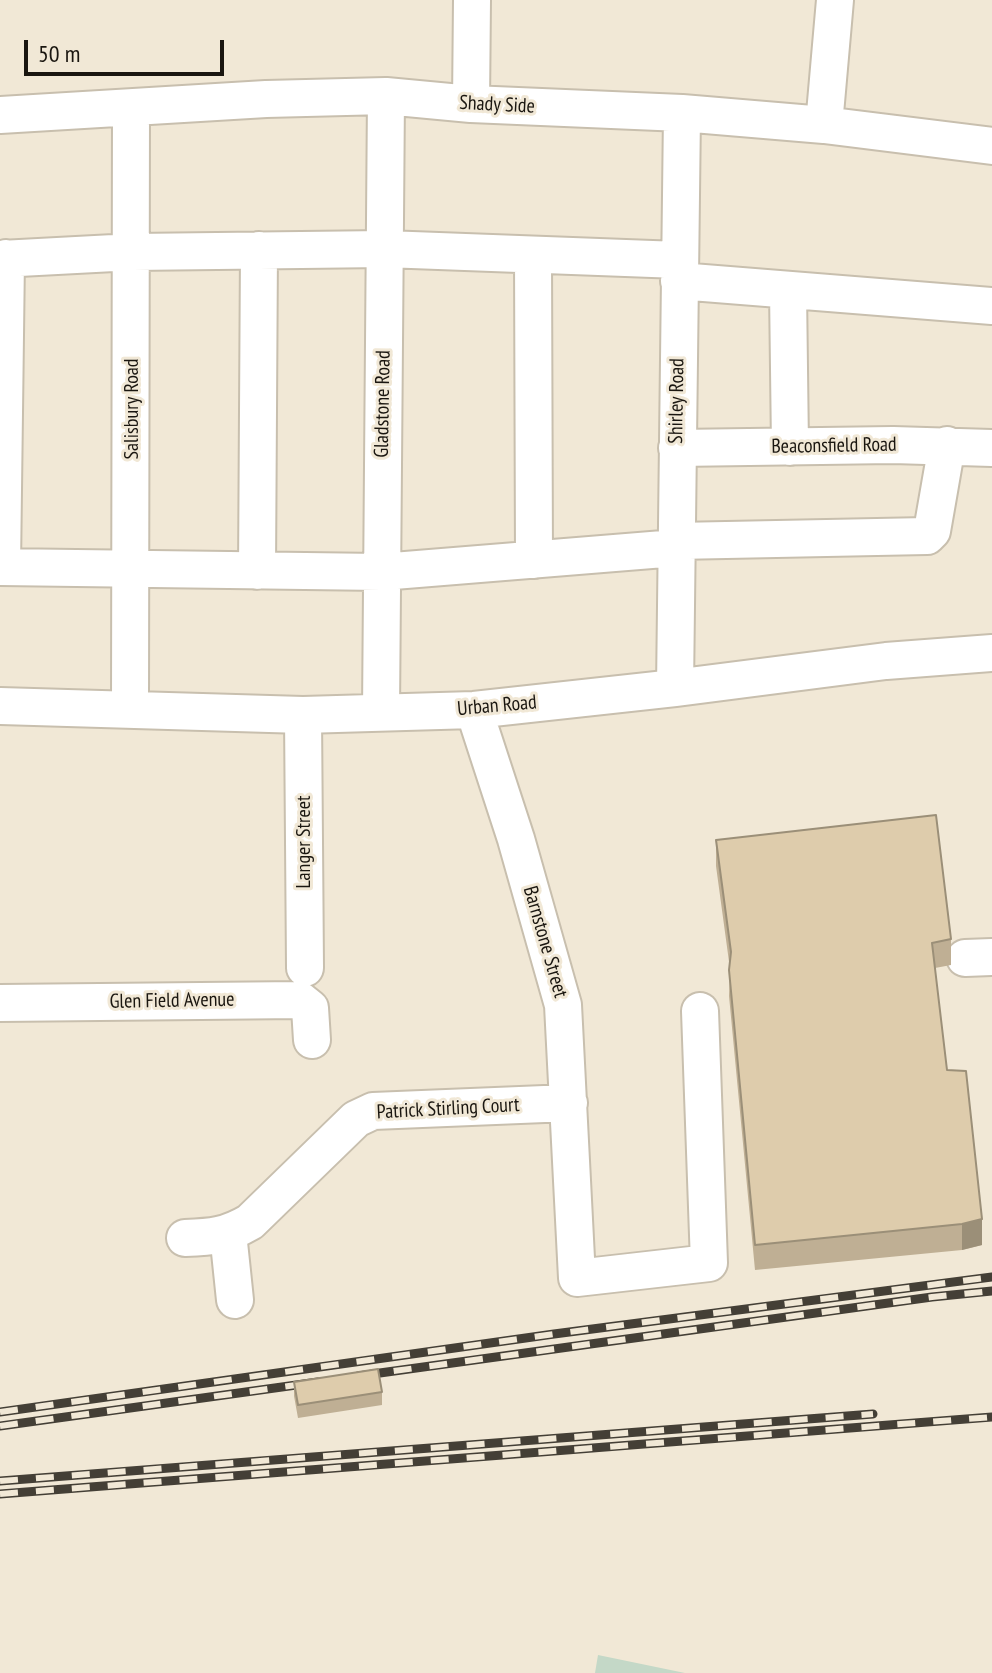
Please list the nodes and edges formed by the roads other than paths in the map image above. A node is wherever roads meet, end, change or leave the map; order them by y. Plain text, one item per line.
1 (472, 0) edge
2 (835, 0) edge
3 (386, 96) junction
4 (471, 104) junction
5 (131, 109) junction
6 (682, 113) junction
7 (0, 115) edge
8 (824, 125) junction
9 (992, 146) edge
10 (385, 249) junction
11 (259, 250) junction
12 (133, 252) junction
13 (533, 255) junction
14 (3, 258) edge
15 (679, 271) junction
16 (788, 290) junction
17 (992, 306) edge
18 (947, 445) junction
19 (790, 447) junction
20 (677, 448) junction
21 (992, 448) edge
22 (676, 545) junction
23 (534, 560) junction
24 (1, 567) edge
25 (131, 570) junction
26 (257, 571) junction
27 (381, 572) junction
28 (992, 653) edge
29 (675, 688) junction
30 (0, 706) edge
31 (130, 710) junction
32 (474, 710) junction
33 (381, 711) junction
34 (303, 715) junction
35 (305, 968) dead end
36 (0, 1003) edge
37 (700, 1011) dead end
38 (312, 1040) dead end
39 (569, 1103) junction
40 (228, 1233) junction
41 (185, 1238) dead end
42 (235, 1300) dead end

1 - 4 street
2 - 8 street
3 - 4 street, Shady Side
3 - 5 street, Shady Side
3 - 10 street, Gladstone Road
4 - 6 street, Shady Side
5 - 7 street, Shady Side
5 - 12 street, Salisbury Road
6 - 8 street, Shady Side
6 - 15 street, Shirley Road
8 - 9 street, Shady Side
10 - 11 street
10 - 13 street
10 - 27 street, Gladstone Road
11 - 12 street
11 - 26 street
12 - 14 street
12 - 25 street, Salisbury Road
13 - 15 street
13 - 23 street
14 - 24 street
15 - 16 street
15 - 20 street, Shirley Road
16 - 17 street
16 - 19 street
18 - 19 street, Beaconsfield Road
18 - 21 street, Beaconsfield Road
18 - 22 street
19 - 20 street, Beaconsfield Road
20 - 22 street, Shirley Road
22 - 23 street
22 - 29 street, Shirley Road
23 - 27 street
24 - 25 street
25 - 26 street
25 - 31 street, Salisbury Road
26 - 27 street
27 - 33 street, Gladstone Road
28 - 29 street, Urban Road
29 - 32 street, Urban Road
30 - 31 street, Urban Road
31 - 34 street, Urban Road
32 - 33 street, Urban Road
32 - 39 street, Barnstone Street
33 - 34 street, Urban Road
34 - 35 street, Langer Street
36 - 38 street, Glen Field Avenue
37 - 39 street, Barnstone Street
39 - 40 street, Patrick Stirling Court
40 - 41 street, Patrick Stirling Court
40 - 42 street

